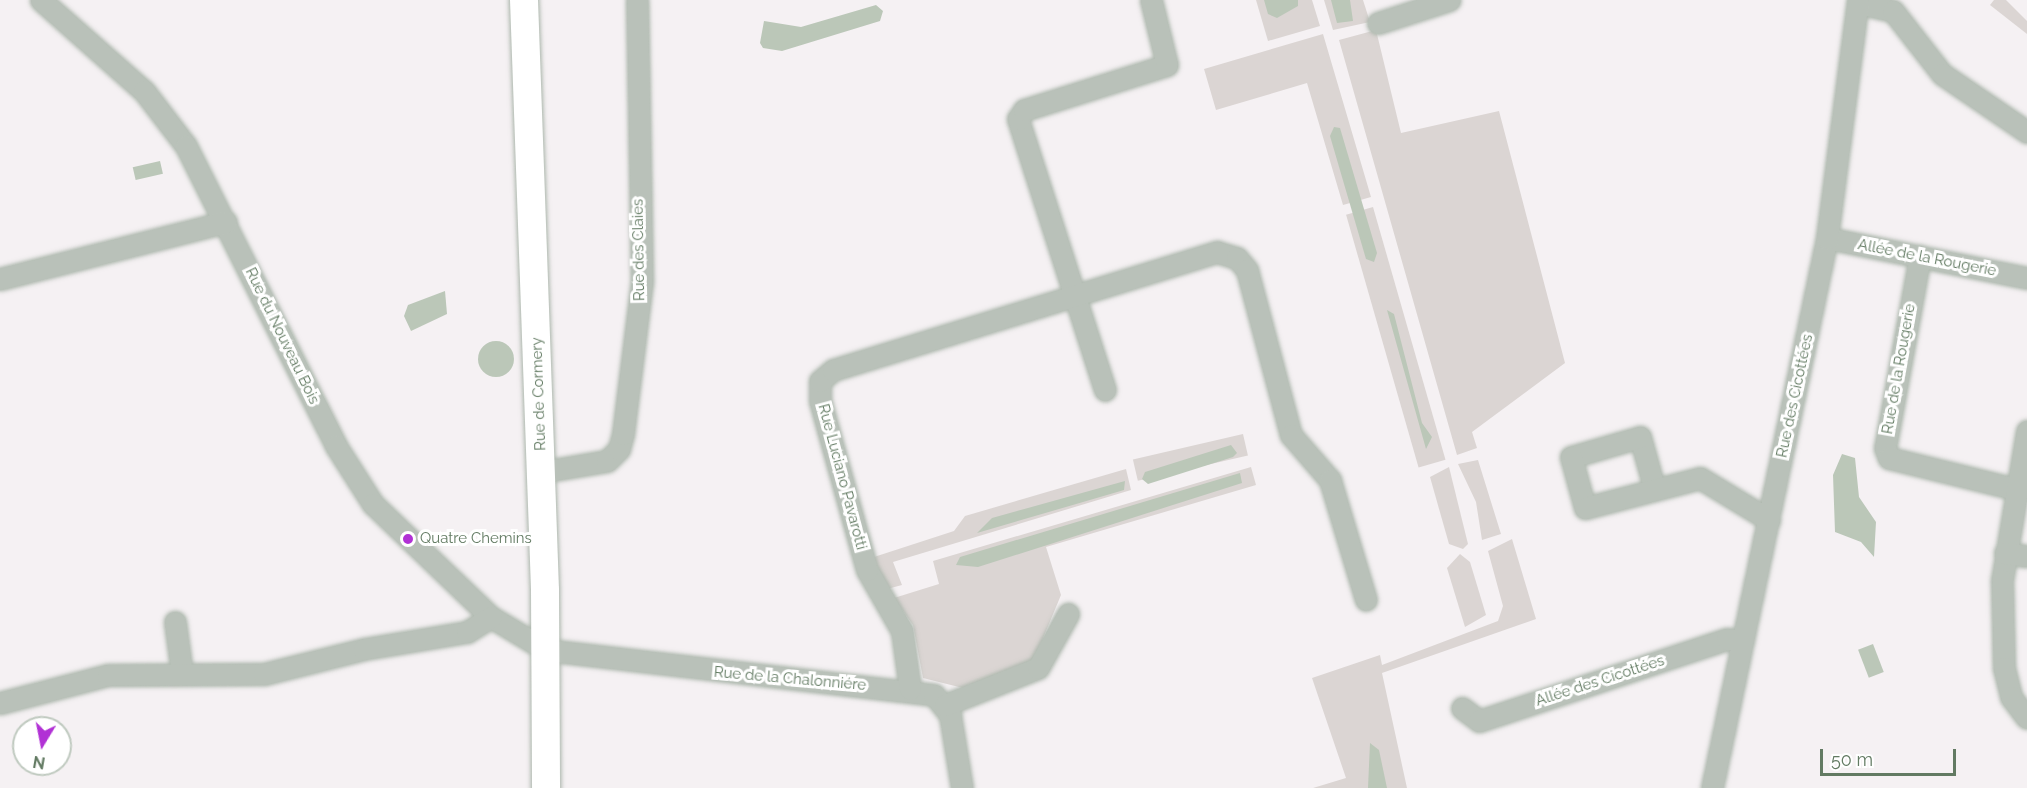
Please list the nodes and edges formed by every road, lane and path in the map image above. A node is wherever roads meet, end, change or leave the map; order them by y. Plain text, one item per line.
1 (40, 0) edge
2 (524, 0) edge
3 (637, 0) edge
4 (1151, 0) edge
5 (1449, 0) edge
6 (1858, 1) edge
7 (1378, 23) dead end
8 (2027, 132) edge
9 (226, 222) junction
10 (1827, 238) junction
11 (1920, 256) junction
12 (2027, 278) edge
13 (0, 279) edge
14 (1076, 299) junction
15 (1105, 390) dead end
16 (2027, 431) edge
17 (541, 472) junction
18 (1654, 488) dead end
19 (2015, 489) junction
20 (1769, 520) junction
21 (2005, 553) junction
22 (2027, 556) edge
23 (1366, 600) dead end
24 (1068, 614) dead end
25 (491, 617) junction
26 (175, 622) dead end
27 (1742, 641) junction
28 (546, 650) junction
29 (182, 673) junction
30 (910, 689) junction
31 (0, 703) edge
32 (945, 705) junction
33 (1462, 708) dead end
34 (2027, 718) edge
35 (546, 788) edge
36 (962, 788) edge
37 (1712, 788) edge

1 - 9 street, Rue du Nouveau Bois
2 - 17 main road, Rue de Cormery
3 - 17 street, Rue des Claies
4 - 14 street
5 - 7 street
6 - 8 street
6 - 10 street, Rue des Cicottées
9 - 13 street
9 - 25 street, Rue du Nouveau Bois
10 - 11 street, Allée de la Rougerie
10 - 20 street, Rue des Cicottées
11 - 12 street, Allée de la Rougerie
11 - 19 street, Rue de la Rougerie
14 - 15 street
14 - 23 street, Rue Luciano Pavarotti
14 - 30 street, Rue Luciano Pavarotti
16 - 19 street
17 - 28 main road, Rue de Cormery
18 - 20 street
19 - 21 street
20 - 27 street, Rue des Cicottées
21 - 22 street
21 - 34 street
24 - 32 street
25 - 28 street, Rue du Nouveau Bois
25 - 29 street
26 - 29 street
27 - 33 street, Allée des Cicottées
27 - 37 street, Rue des Cicottées
28 - 30 street, Rue de la Chalonniére
28 - 35 main road, Rue de Cormery
29 - 31 street
30 - 32 street, Rue de la Chalonniére
32 - 36 street

